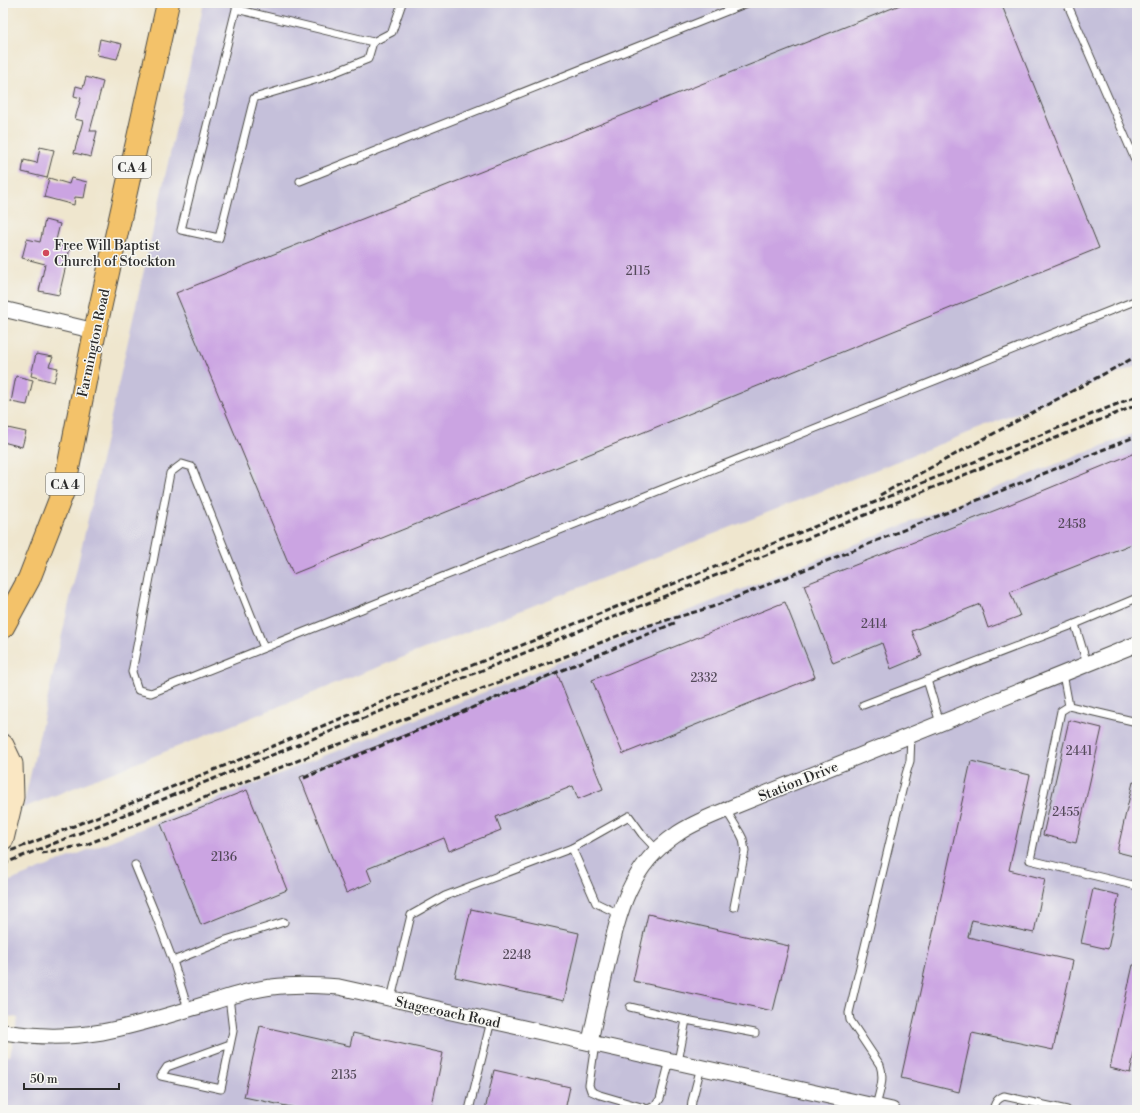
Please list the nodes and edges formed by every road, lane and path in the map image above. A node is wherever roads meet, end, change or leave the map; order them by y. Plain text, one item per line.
1 (168, 3) edge
2 (402, 3) edge
3 (747, 3) edge
4 (1067, 3) edge
5 (373, 42) junction
6 (1137, 164) edge
7 (300, 181) dead end
8 (1137, 300) edge
9 (3, 309) edge
10 (95, 331) junction
11 (1137, 598) edge
12 (1075, 624) junction
13 (3, 627) edge
14 (1137, 644) edge
15 (264, 648) junction
16 (1087, 664) junction
17 (1063, 674) junction
18 (927, 680) junction
19 (863, 705) dead end
20 (1069, 706) junction
21 (1137, 722) edge
22 (940, 723) junction
23 (911, 735) junction
24 (3, 745) edge
25 (726, 810) junction
26 (3, 839) edge
27 (572, 848) junction
28 (656, 850) junction
29 (135, 865) dead end
30 (1137, 886) edge
31 (734, 907) dead end
32 (619, 914) junction
33 (284, 922) dead end
34 (173, 960) junction
35 (229, 997) junction
36 (391, 999) junction
37 (630, 1007) dead end
38 (188, 1009) junction
39 (686, 1020) junction
40 (491, 1021) junction
41 (3, 1032) edge
42 (756, 1033) dead end
43 (592, 1043) junction
44 (230, 1044) junction
45 (674, 1061) junction
46 (700, 1067) junction
47 (876, 1108) edge
48 (692, 1109) edge
49 (469, 1110) edge
50 (892, 1110) edge
51 (993, 1110) edge
52 (1067, 1110) edge

1 - 10 main road, Farmington Road / CA 4
2 - 5 lane
3 - 7 lane
4 - 6 lane
5 - 5 lane
8 - 15 lane
9 - 10 street
10 - 13 main road, Farmington Road / CA 4
11 - 12 lane
12 - 16 lane
12 - 18 lane
14 - 16 street, Station Drive
15 - 15 lane
16 - 17 street, Station Drive
17 - 20 lane
17 - 22 street, Station Drive
18 - 19 lane
18 - 22 lane
20 - 21 lane
20 - 30 lane
22 - 23 street, Station Drive
23 - 25 street, Station Drive
23 - 47 lane
24 - 26 main road
25 - 28 street, Station Drive
25 - 31 lane
27 - 28 lane
27 - 32 lane
27 - 36 lane
28 - 32 street, Station Drive
29 - 34 lane
32 - 43 street, Station Drive
33 - 34 lane
34 - 38 lane
35 - 36 street, Stagecoach Road
35 - 38 street, Stagecoach Road
35 - 44 lane
36 - 40 street, Stagecoach Road
37 - 39 lane
38 - 41 street, Stagecoach Road
39 - 42 lane
39 - 45 lane
40 - 43 street, Stagecoach Road
40 - 49 lane
43 - 45 street, Stagecoach Road
43 - 45 lane
44 - 44 lane
45 - 46 street, Stagecoach Road
46 - 47 street, Stagecoach Road
46 - 48 lane
47 - 50 street, Stagecoach Road
51 - 52 lane

